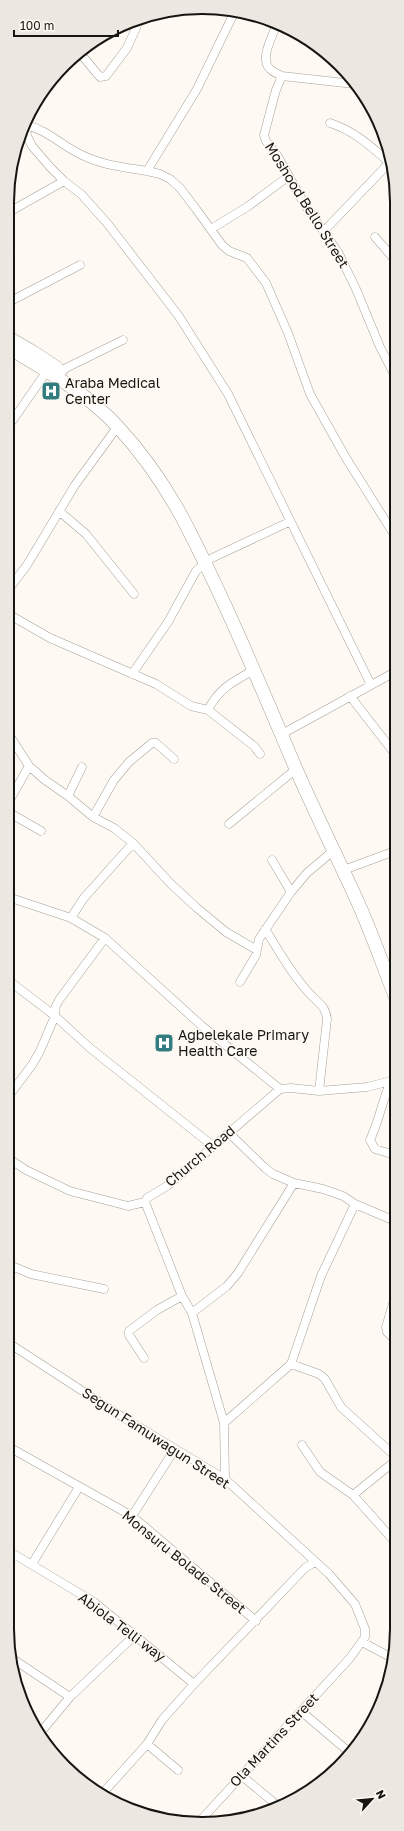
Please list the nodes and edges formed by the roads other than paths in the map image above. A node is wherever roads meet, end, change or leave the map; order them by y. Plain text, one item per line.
1 (232, 17) edge
2 (137, 26) edge
3 (275, 29) edge
4 (83, 57) edge
5 (282, 76) junction
6 (347, 83) edge
7 (330, 123) dead end
8 (29, 127) edge
9 (27, 134) edge
10 (385, 160) edge
11 (386, 168) edge
12 (147, 171) junction
13 (289, 176) junction
14 (64, 181) junction
15 (14, 209) edge
16 (211, 229) junction
17 (323, 232) junction
18 (375, 237) dead end
19 (390, 254) edge
20 (80, 265) dead end
21 (14, 299) edge
22 (123, 340) dead end
23 (14, 341) edge
24 (14, 352) edge
25 (390, 366) edge
26 (47, 371) junction
27 (62, 372) junction
28 (14, 418) edge
29 (118, 426) junction
30 (59, 511) junction
31 (289, 522) junction
32 (390, 528) edge
33 (208, 560) junction
34 (14, 582) edge
35 (134, 594) dead end
36 (14, 617) edge
37 (254, 670) junction
38 (132, 674) junction
39 (390, 675) edge
40 (371, 685) junction
41 (350, 696) junction
42 (208, 710) junction
43 (285, 732) junction
44 (14, 742) edge
45 (390, 748) edge
46 (260, 754) dead end
47 (174, 760) dead end
48 (29, 766) junction
49 (82, 767) dead end
50 (296, 769) junction
51 (14, 792) edge
52 (68, 796) junction
53 (14, 815) edge
54 (93, 817) junction
55 (228, 824) dead end
56 (41, 831) dead end
57 (133, 842) junction
58 (333, 851) junction
59 (390, 853) edge
60 (272, 860) dead end
61 (349, 868) junction
62 (291, 892) junction
63 (14, 899) edge
64 (71, 918) junction
65 (265, 929) junction
66 (105, 938) junction
67 (257, 950) junction
68 (390, 967) edge
69 (240, 982) dead end
70 (390, 984) edge
71 (14, 985) edge
72 (55, 1016) junction
73 (390, 1083) edge
74 (390, 1088) edge
75 (14, 1089) edge
76 (280, 1089) junction
77 (320, 1091) junction
78 (229, 1132) junction
79 (213, 1146) junction
80 (390, 1154) edge
81 (14, 1162) edge
82 (294, 1183) junction
83 (145, 1202) junction
84 (355, 1204) junction
85 (390, 1219) edge
86 (14, 1267) edge
87 (104, 1289) dead end
88 (182, 1296) junction
89 (192, 1313) junction
90 (390, 1314) edge
91 (390, 1335) edge
92 (14, 1346) edge
93 (144, 1358) dead end
94 (291, 1364) junction
95 (224, 1423) junction
96 (302, 1445) dead end
97 (175, 1449) junction
98 (14, 1450) edge
99 (390, 1451) edge
100 (390, 1465) edge
101 (225, 1479) junction
102 (79, 1487) junction
103 (353, 1495) junction
104 (132, 1516) junction
105 (390, 1536) edge
106 (14, 1554) edge
107 (315, 1562) junction
108 (32, 1564) junction
109 (256, 1621) junction
110 (135, 1635) junction
111 (362, 1642) junction
112 (388, 1656) edge
113 (17, 1662) edge
114 (194, 1684) junction
115 (70, 1697) junction
116 (302, 1712) junction
117 (43, 1729) edge
118 (147, 1744) junction
119 (346, 1749) edge
120 (178, 1770) dead end
121 (242, 1776) junction
122 (105, 1790) edge
123 (274, 1803) edge
124 (204, 1817) edge

1 - 12 street
2 - 4 street
3 - 5 street
5 - 6 street
5 - 13 street, Moshood Bello Street
7 - 10 street
8 - 12 street
9 - 14 street
11 - 17 street
12 - 16 street
13 - 16 street
13 - 17 street, Moshood Bello Street
14 - 15 street
14 - 31 street
16 - 32 street
17 - 25 street, Moshood Bello Street
18 - 19 street
20 - 21 street
22 - 27 street
23 - 27 main road
24 - 26 main road
26 - 28 street
26 - 29 main road
27 - 33 main road
29 - 30 street
29 - 33 main road
30 - 34 street
30 - 35 street
31 - 33 street
31 - 40 street
33 - 37 main road
33 - 38 street
33 - 43 main road
36 - 38 street
37 - 42 street
37 - 43 main road
38 - 42 street
39 - 40 street
40 - 41 street
41 - 43 street
41 - 45 street
42 - 46 street
43 - 50 main road
43 - 61 main road
44 - 48 street
47 - 54 street
48 - 51 street
48 - 52 street
49 - 52 street
50 - 55 street
50 - 58 main road
52 - 54 street
53 - 56 street
54 - 57 street
57 - 64 street
57 - 67 street
58 - 62 street
58 - 70 main road
59 - 61 street
60 - 62 street
61 - 68 main road
62 - 65 street
63 - 64 street
64 - 66 street
65 - 67 street
65 - 77 street
66 - 72 street
66 - 76 street
67 - 69 street
71 - 72 street
72 - 75 street
72 - 79 street
73 - 77 street
74 - 80 street
76 - 77 street
76 - 78 street, Church Road
78 - 79 street, Church Road
78 - 82 street
79 - 83 street, Church Road
81 - 83 street
82 - 84 street
82 - 89 street
83 - 88 street
84 - 85 street
84 - 94 street
86 - 87 street
88 - 89 street
88 - 93 street
89 - 95 street
90 - 91 street
92 - 97 street, Segun Famuwagun Street
94 - 95 street
94 - 99 street
95 - 101 street
96 - 103 street
97 - 101 street, Segun Famuwagun Street
97 - 104 street
98 - 102 street, Monsuru Bolade Street
100 - 103 street
101 - 107 street, Segun Famuwagun Street
102 - 104 street, Monsuru Bolade Street
102 - 108 street
103 - 105 street
104 - 109 street, Monsuru Bolade Street
106 - 108 street, Abiola Telli way
107 - 109 street
107 - 111 street, Segun Famuwagun Street
108 - 110 street, Abiola Telli way
109 - 114 street
110 - 114 street, Abiola Telli way
110 - 115 street
111 - 112 street
111 - 116 street, Ola Martins Street
113 - 115 street
114 - 118 street
115 - 117 street
116 - 119 street
116 - 121 street, Ola Martins Street
118 - 120 street
118 - 122 street
121 - 123 street
121 - 124 street, Ola Martins Street

